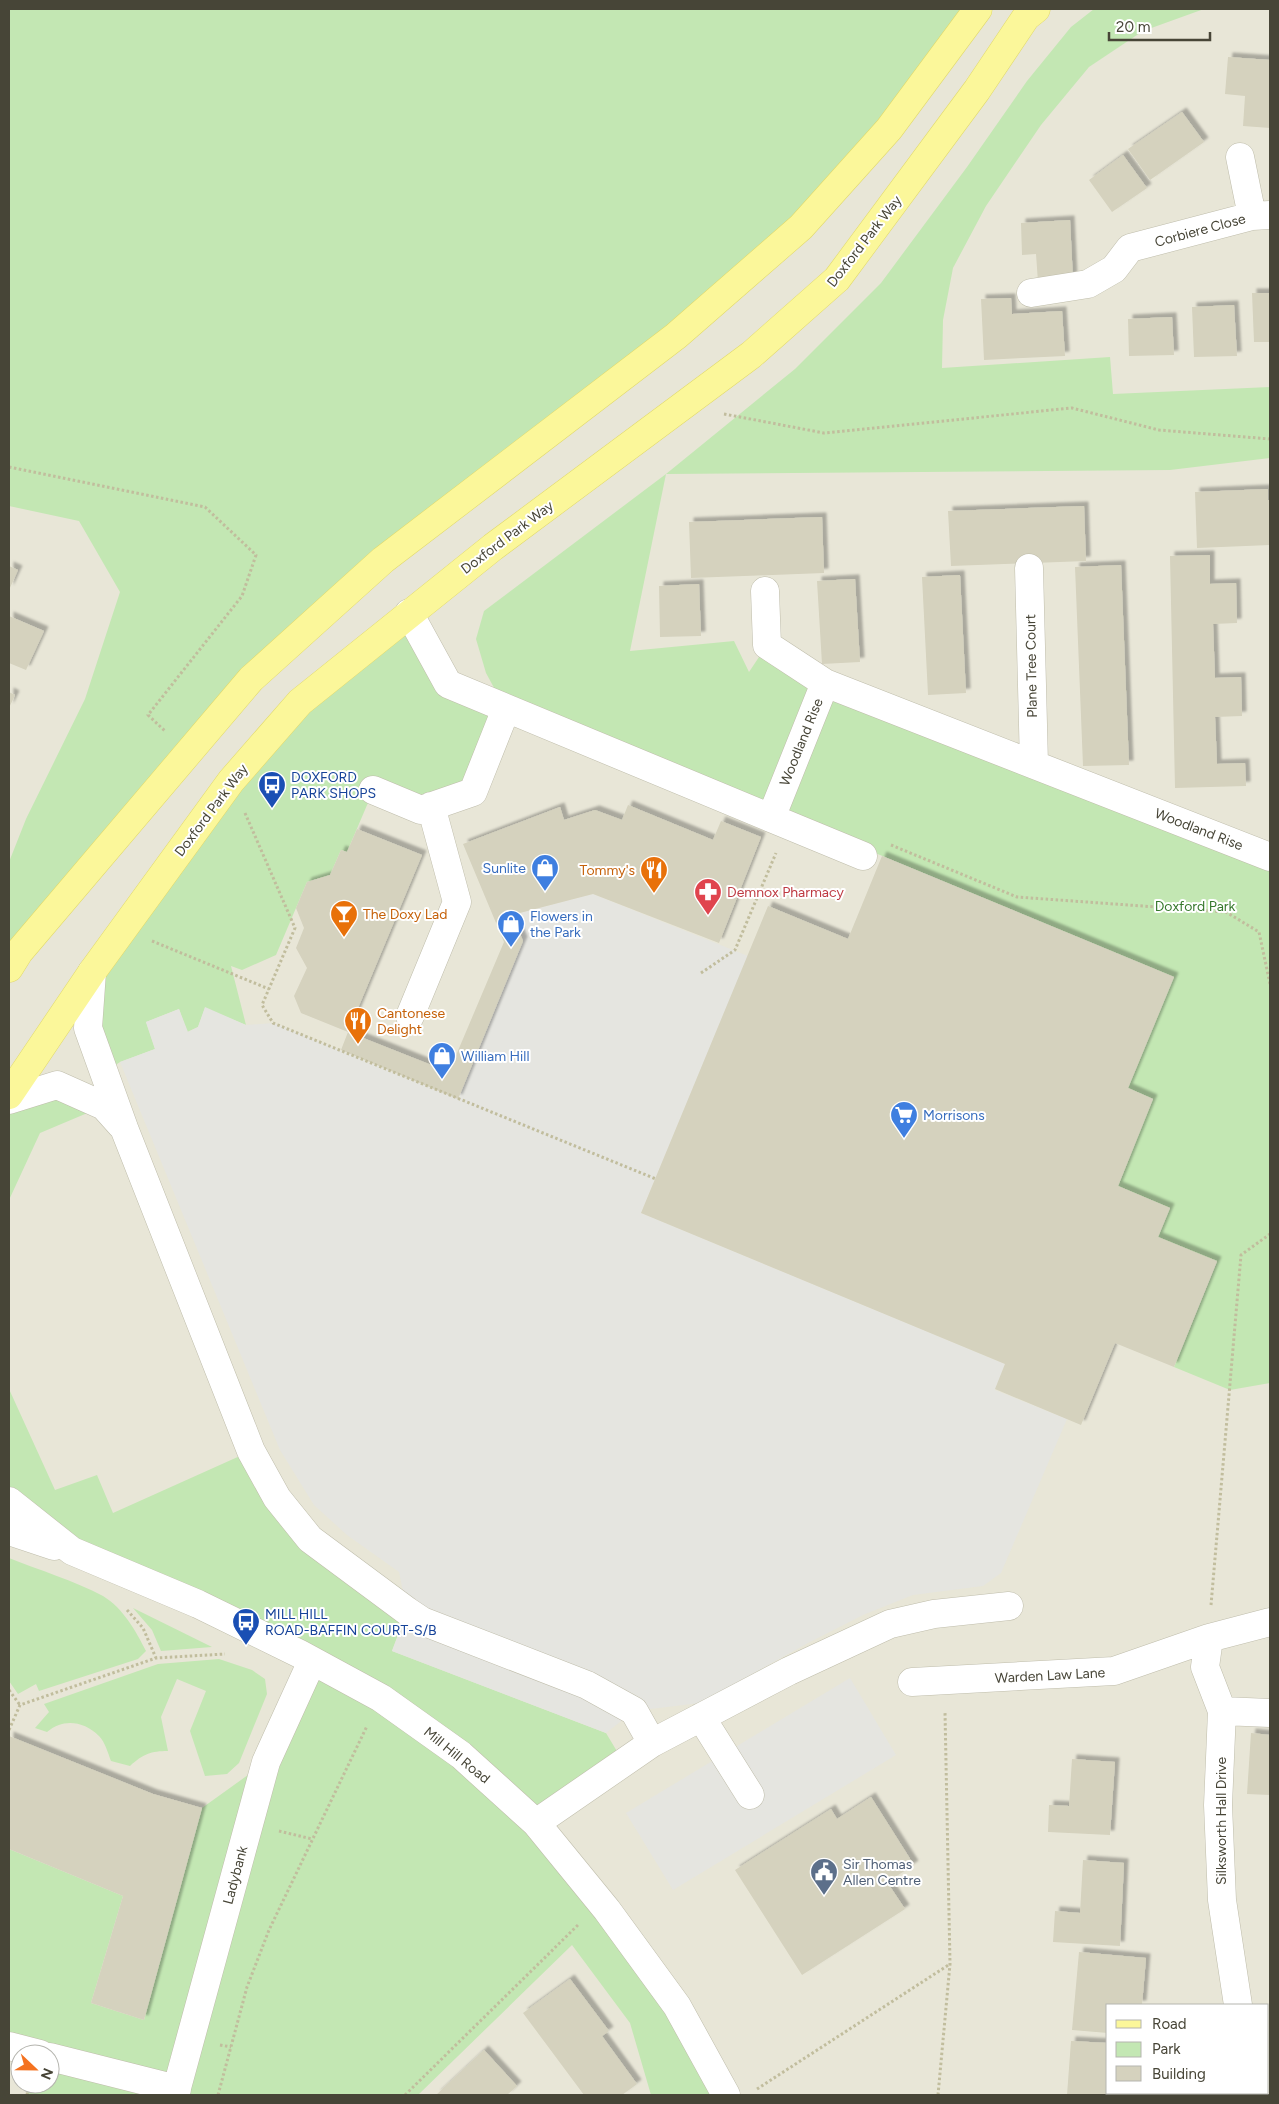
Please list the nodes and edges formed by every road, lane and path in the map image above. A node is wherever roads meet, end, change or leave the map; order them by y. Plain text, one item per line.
1 (978, 9) edge
2 (1036, 9) edge
3 (1240, 157) dead end
4 (1261, 215) edge
5 (1031, 293) dead end
6 (683, 406) junction
7 (1270, 440) edge
8 (9, 467) edge
9 (1029, 568) dead end
10 (764, 591) dead end
11 (409, 613) junction
12 (825, 683) junction
13 (506, 709) junction
14 (188, 753) junction
15 (1034, 764) junction
16 (231, 781) junction
17 (373, 790) dead end
18 (431, 806) junction
19 (771, 818) junction
20 (890, 844) dead end
21 (863, 856) dead end
22 (1270, 857) edge
23 (124, 929) junction
24 (9, 968) edge
25 (92, 972) junction
26 (701, 973) dead end
27 (1270, 984) edge
28 (269, 989) junction
29 (410, 1016) dead end
30 (9, 1096) edge
31 (9, 1100) edge
32 (124, 1128) junction
33 (656, 1180) dead end
34 (1270, 1234) edge
35 (9, 1501) edge
36 (9, 1531) edge
37 (72, 1551) junction
38 (1009, 1606) dead end
39 (1270, 1622) edge
40 (1208, 1638) junction
41 (226, 1654) dead end
42 (312, 1661) junction
43 (944, 1680) junction
44 (912, 1682) dead end
45 (9, 1690) edge
46 (381, 1698) junction
47 (20, 1705) junction
48 (1222, 1711) junction
49 (1270, 1713) edge
50 (701, 1717) junction
51 (9, 1730) edge
52 (652, 1743) junction
53 (750, 1795) dead end
54 (536, 1823) junction
55 (600, 1903) junction
56 (950, 1964) junction
57 (1238, 2004) edge
58 (60, 2060) edge
59 (756, 2090) dead end
60 (176, 2092) edge
61 (218, 2095) edge
62 (405, 2095) edge
63 (726, 2095) edge
64 (938, 2095) edge

1 - 14 main road
2 - 6 main road, Doxford Park Way
3 - 4 street
4 - 5 street, Corbiere Close
6 - 7 path
6 - 11 main road, Doxford Park Way
8 - 14 path
9 - 15 street, Plane Tree Court
10 - 12 street
11 - 13 street
11 - 16 main road, Doxford Park Way
12 - 15 street, Woodland Rise
12 - 19 street, Woodland Rise
13 - 18 street
13 - 19 street
14 - 24 main road
15 - 22 street, Woodland Rise
16 - 23 main road, Doxford Park Way
16 - 28 path
17 - 18 street
18 - 29 street
19 - 21 street
19 - 26 path
20 - 27 path
23 - 25 main road, Doxford Park Way
23 - 28 path
25 - 30 main road, Doxford Park Way
25 - 32 street
28 - 33 path
31 - 32 street
32 - 52 street
34 - 40 path
35 - 37 street, Mill Hill Road
36 - 37 street, Mill Hill Road
37 - 42 street, Mill Hill Road
38 - 50 street
39 - 40 street, Warden Law Lane
40 - 43 street, Warden Law Lane
40 - 48 street, Silksworth Hall Drive
41 - 47 path
42 - 46 street, Mill Hill Road
42 - 60 street, Ladybank
43 - 44 street, Warden Law Lane
43 - 56 path
45 - 47 path
46 - 54 street, Mill Hill Road
46 - 61 path
47 - 51 path
48 - 49 street
48 - 57 street, Silksworth Hall Drive
50 - 52 street
50 - 53 street
52 - 54 street
54 - 55 street, Mill Hill Road
55 - 62 path
55 - 63 street, Mill Hill Road
56 - 59 path
56 - 64 path
58 - 60 street

